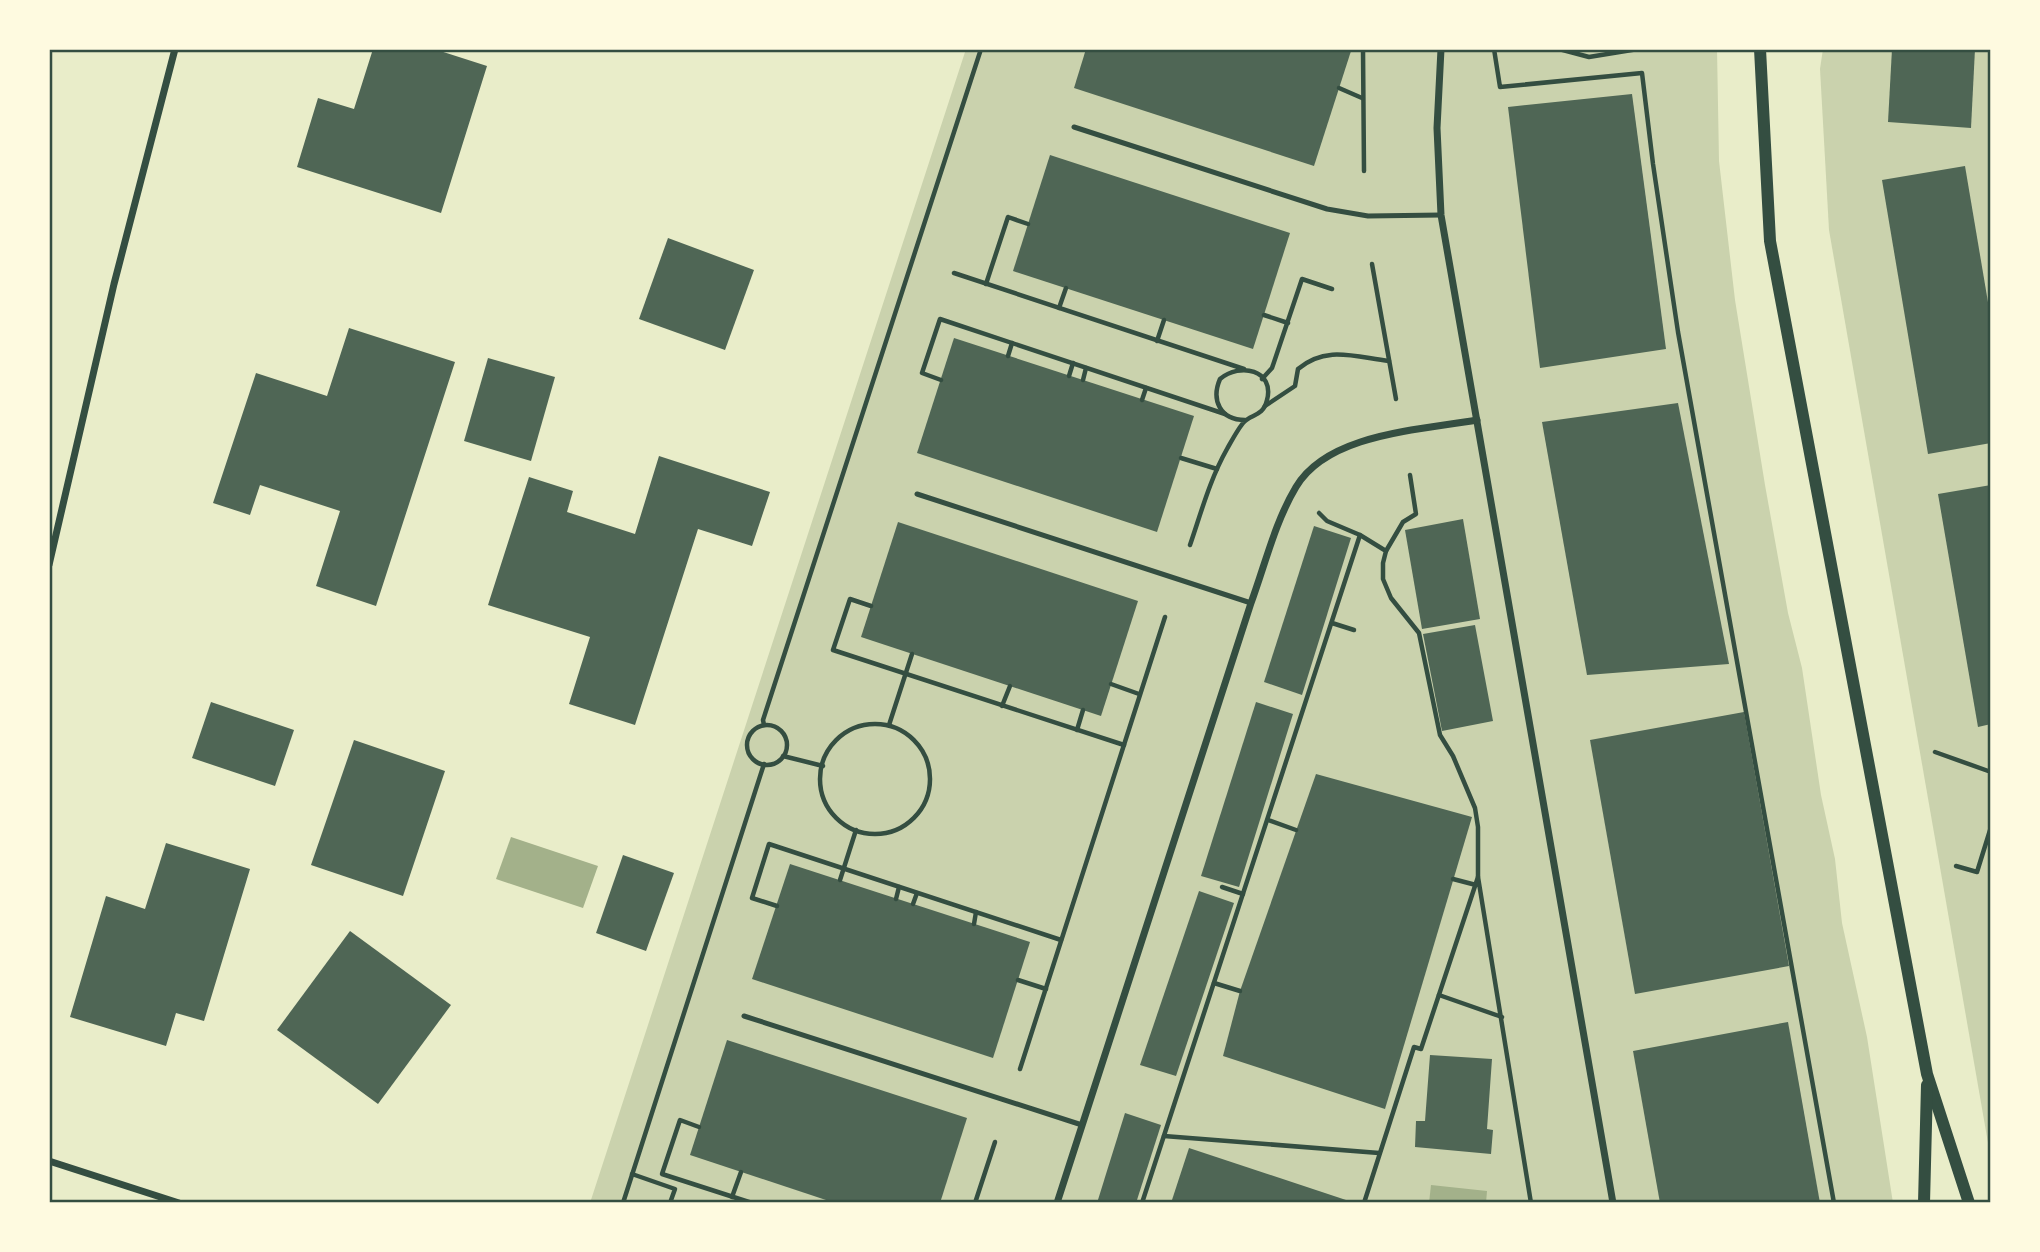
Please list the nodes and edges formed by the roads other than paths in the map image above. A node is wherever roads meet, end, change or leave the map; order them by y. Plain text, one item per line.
1 (175, 49) edge
2 (1441, 49) edge
3 (1760, 49) edge
4 (1074, 127) dead end
5 (1441, 215) junction
6 (1478, 420) junction
7 (917, 495) dead end
8 (49, 565) edge
9 (1251, 603) junction
10 (744, 1016) dead end
11 (1927, 1074) junction
12 (1082, 1125) junction
13 (49, 1161) edge
14 (179, 1203) edge
15 (1057, 1203) edge
16 (1613, 1203) edge
17 (1924, 1203) edge
18 (1969, 1203) edge

1 - 8 street
2 - 5 street
3 - 11 street
4 - 5 lane
5 - 6 street
6 - 9 street
6 - 16 street
7 - 9 lane
9 - 12 street
10 - 12 lane
11 - 17 street
11 - 18 street
12 - 15 street
13 - 14 street

